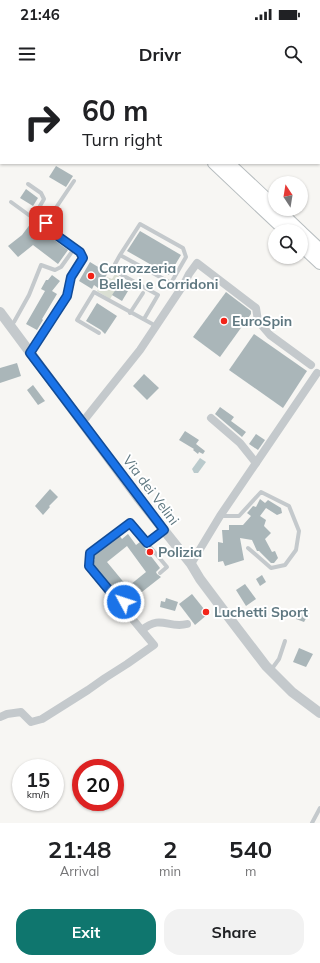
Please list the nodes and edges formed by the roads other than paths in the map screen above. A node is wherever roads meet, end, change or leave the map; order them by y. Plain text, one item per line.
1 (215, 164) edge
2 (229, 164) edge
3 (74, 181) dead end
4 (28, 184) dead end
5 (268, 200) edge
6 (11, 202) dead end
7 (285, 216) edge
8 (33, 218) junction
9 (279, 224) edge
10 (293, 224) edge
11 (48, 229) junction
12 (308, 238) edge
13 (320, 250) edge
14 (308, 252) edge
15 (71, 253) dead end
16 (120, 255) junction
17 (320, 263) edge
18 (143, 294) dead end
19 (0, 312) edge
20 (130, 313) junction
21 (144, 319) junction
22 (10, 325) junction
23 (156, 326) junction
24 (100, 334) dead end
25 (30, 353) junction
26 (311, 365) dead end
27 (317, 373) dead end
28 (211, 418) dead end
29 (81, 421) junction
30 (256, 463) junction
31 (220, 516) junction
32 (164, 530) junction
33 (147, 543) junction
34 (248, 548) dead end
35 (191, 564) junction
36 (160, 573) dead end
37 (134, 594) dead end
38 (126, 610) dead end
39 (187, 624) dead end
40 (142, 630) junction
41 (285, 641) dead end
42 (271, 670) junction
43 (320, 713) edge
44 (0, 717) edge
45 (320, 808) edge
46 (312, 823) edge

1 - 9 main road
2 - 5 main road
3 - 11 lane
4 - 8 lane
6 - 8 lane
7 - 10 main road
8 - 11 lane
11 - 25 lane
12 - 13 main road
14 - 17 main road
15 - 22 lane
16 - 16 lane
16 - 21 lane
18 - 20 lane
19 - 22 street, Via dei Velini
20 - 21 lane
20 - 24 lane
21 - 23 lane
22 - 25 street, Via dei Velini
23 - 26 street
23 - 29 street
25 - 29 street, Via dei Velini
27 - 30 street
28 - 30 street
29 - 32 street, Via dei Velini
30 - 31 street
31 - 34 lane
31 - 35 street
32 - 33 lane
32 - 35 street, Via dei Velini
33 - 36 lane
33 - 37 lane
35 - 42 street, Via dei Velini
38 - 40 street
39 - 40 street
40 - 44 street
41 - 42 lane
42 - 43 street, Via dei Velini
45 - 46 lane

